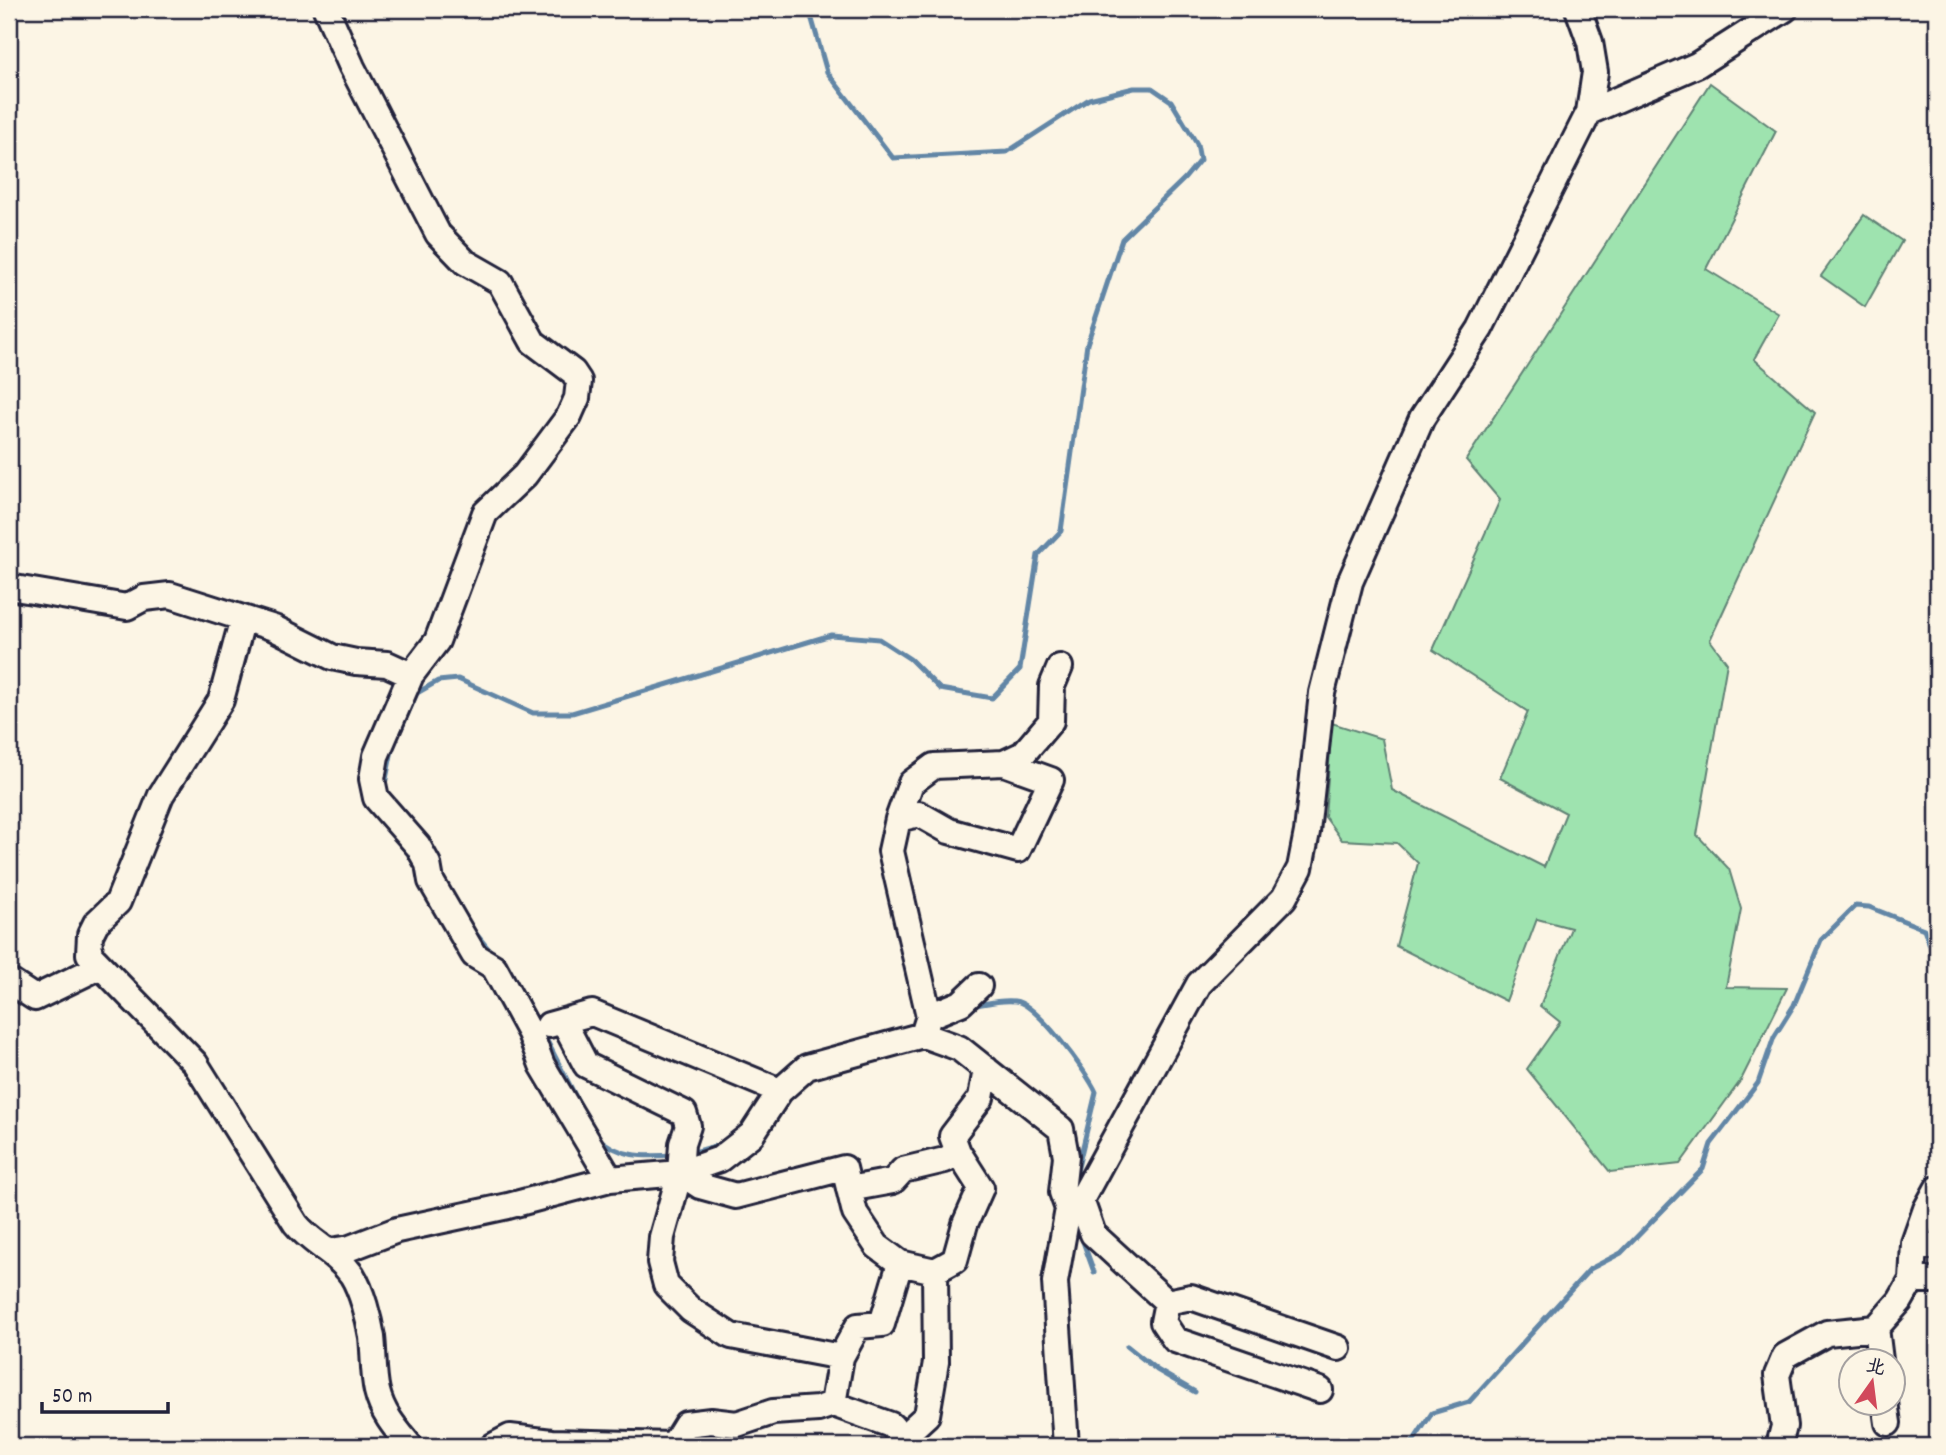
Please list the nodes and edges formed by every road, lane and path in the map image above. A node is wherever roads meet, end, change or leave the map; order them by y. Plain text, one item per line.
1 (326, 9) edge
2 (1578, 9) edge
3 (1785, 9) edge
4 (1589, 112) junction
5 (9, 587) edge
6 (243, 618) junction
7 (1060, 667) dead end
8 (411, 675) junction
9 (1004, 763) junction
10 (898, 819) junction
11 (99, 967) junction
12 (979, 986) dead end
13 (11, 987) edge
14 (926, 1026) junction
15 (545, 1027) junction
16 (986, 1069) junction
17 (780, 1091) junction
18 (958, 1152) junction
19 (681, 1160) junction
20 (610, 1179) junction
21 (849, 1189) junction
22 (1937, 1189) edge
23 (1074, 1205) junction
24 (387, 1233) junction
25 (1926, 1245) edge
26 (330, 1251) junction
27 (900, 1263) junction
28 (935, 1271) junction
29 (1912, 1280) junction
30 (1937, 1280) edge
31 (359, 1293) junction
32 (1167, 1303) junction
33 (1876, 1328) junction
34 (1878, 1346) edge
35 (1338, 1348) dead end
36 (841, 1357) junction
37 (1320, 1390) dead end
38 (833, 1404) junction
39 (906, 1441) edge
40 (410, 1446) edge
41 (493, 1446) edge
42 (674, 1446) edge
43 (1066, 1446) edge
44 (1779, 1446) edge

1 - 8 street
2 - 4 street
3 - 4 street
4 - 23 street
5 - 6 street
6 - 8 street
6 - 11 street
7 - 9 street
8 - 15 street
9 - 10 street
9 - 10 street
10 - 14 street
11 - 13 street
11 - 26 street
12 - 14 street
14 - 16 street
14 - 17 street
15 - 17 street
15 - 19 street
15 - 20 street
16 - 18 street
16 - 23 street
17 - 19 street
18 - 21 street
18 - 28 street
19 - 20 street
19 - 21 street
19 - 36 street
20 - 24 street
21 - 27 street
22 - 25 street
23 - 32 street
23 - 43 street
24 - 26 street
24 - 31 street
25 - 29 street
26 - 31 street
27 - 28 street
27 - 36 street
28 - 39 street
29 - 30 street
29 - 33 street
31 - 40 street
32 - 35 street
32 - 37 street
33 - 34 street
33 - 44 street
36 - 38 street
38 - 39 street
38 - 42 street
41 - 42 street

